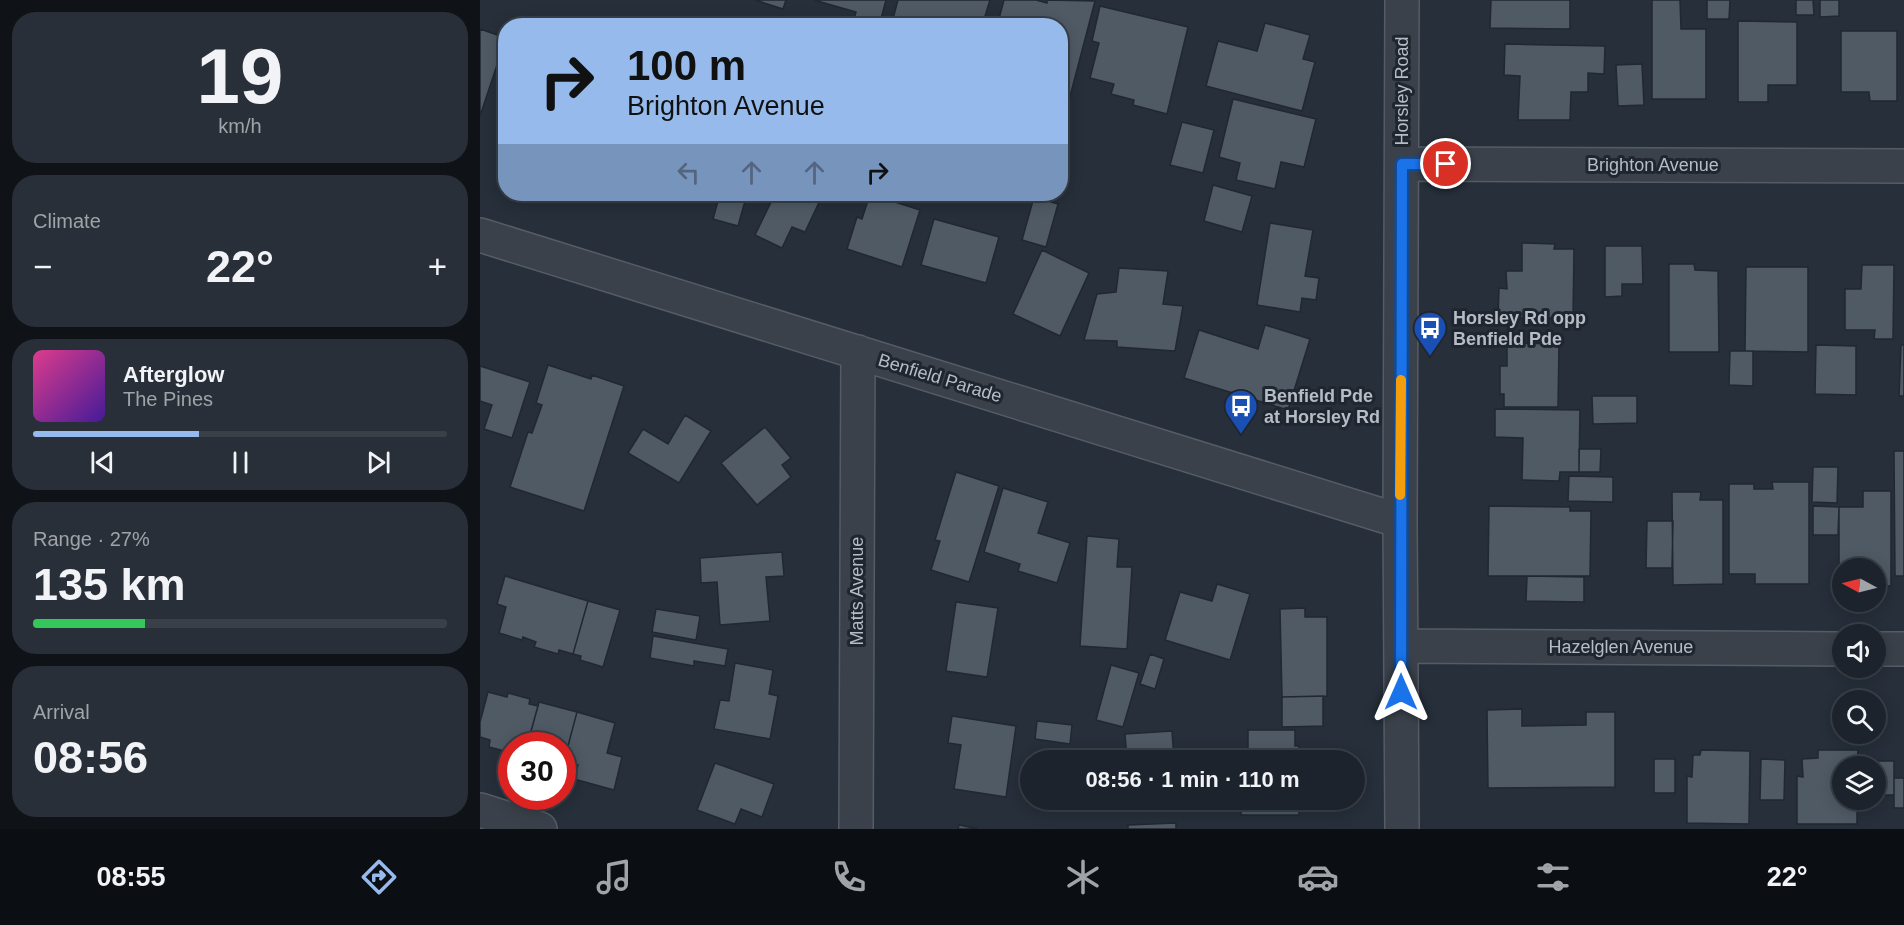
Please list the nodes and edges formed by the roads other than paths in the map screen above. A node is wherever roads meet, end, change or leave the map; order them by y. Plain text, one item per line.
1 (1402, 0) edge
2 (1402, 164) junction
3 (1904, 166) edge
4 (480, 235) edge
5 (858, 352) junction
6 (1400, 521) junction
7 (1401, 646) junction
8 (1832, 649) edge
9 (1886, 649) edge
10 (1904, 649) edge
11 (480, 810) edge
12 (540, 829) edge
13 (856, 829) edge
14 (1402, 829) edge

1 - 2 street, Horsley Road
2 - 3 street, Brighton Avenue
2 - 6 street, Horsley Road
4 - 5 street, Benfield Parade
5 - 6 street, Benfield Parade
5 - 13 street, Matts Avenue
6 - 7 street, Horsley Road
7 - 8 street, Hazelglen Avenue
7 - 14 street, Horsley Road
9 - 10 street
11 - 12 street

